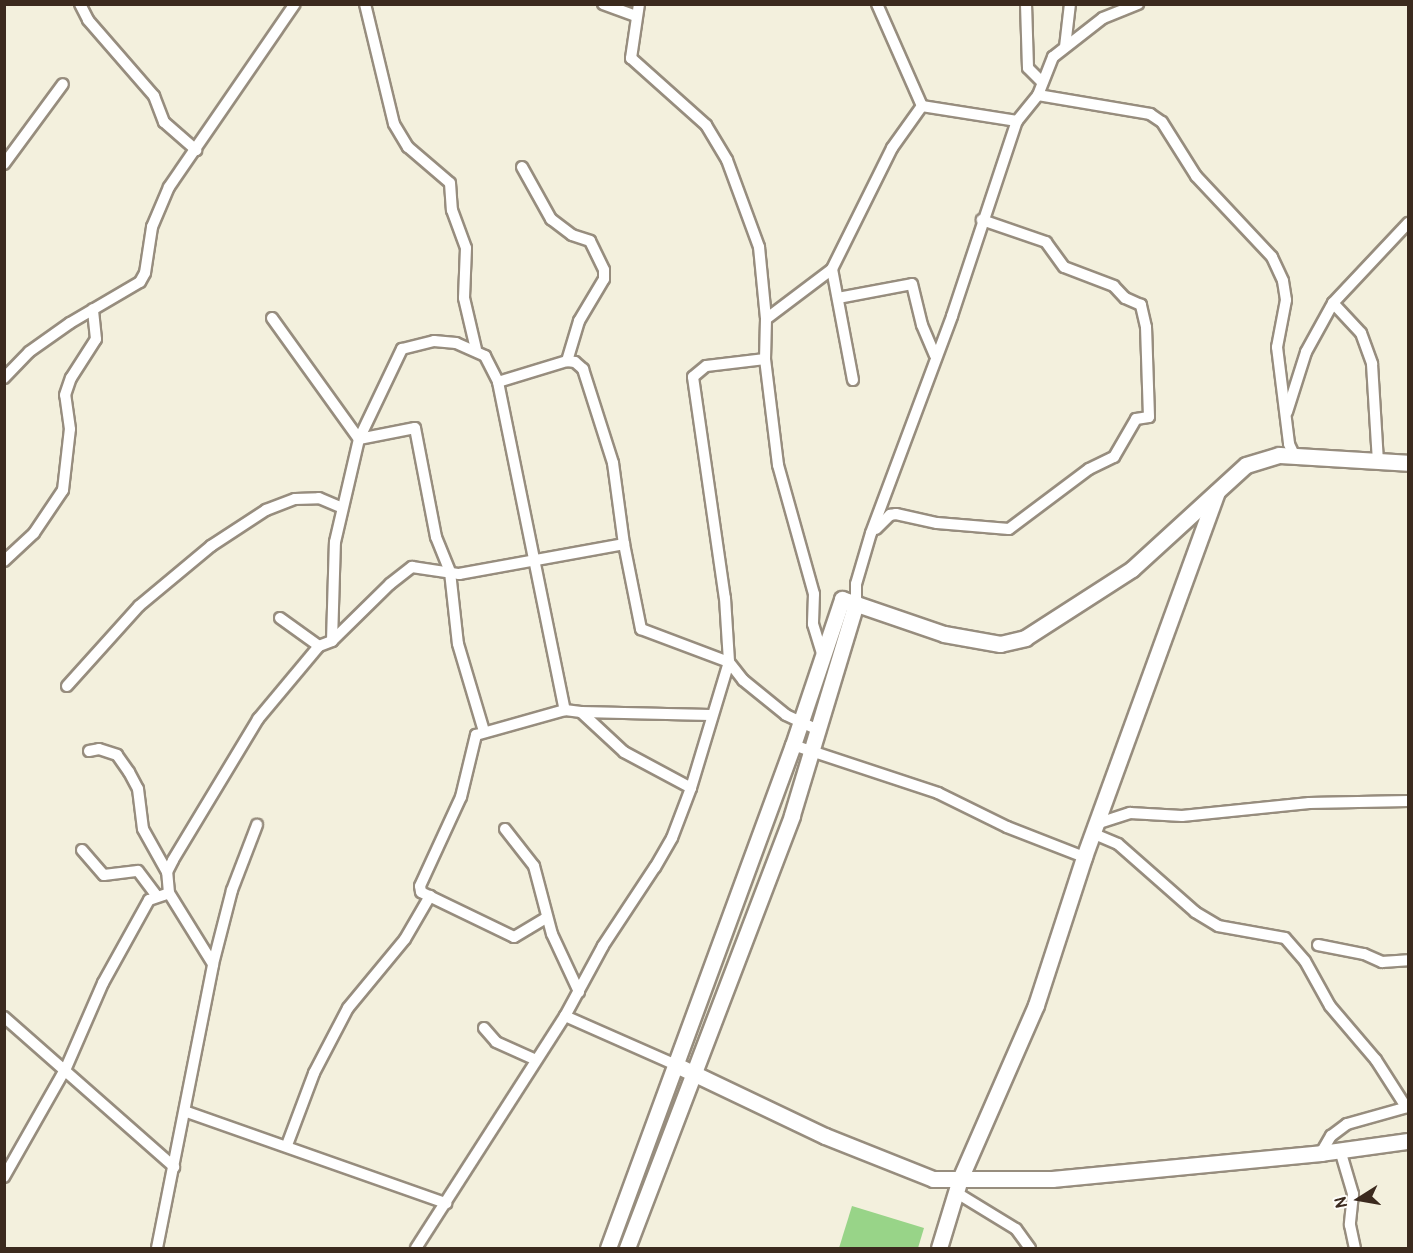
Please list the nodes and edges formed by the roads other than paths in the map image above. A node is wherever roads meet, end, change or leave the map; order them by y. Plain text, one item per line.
1 (80, 4) edge
2 (295, 4) edge
3 (365, 4) edge
4 (603, 4) edge
5 (639, 4) edge
6 (877, 4) edge
7 (1026, 4) edge
8 (1070, 4) edge
9 (1138, 4) edge
10 (636, 16) junction
11 (1065, 47) junction
12 (1041, 81) junction
13 (63, 84) dead end
14 (1038, 95) junction
15 (922, 106) junction
16 (1017, 121) junction
17 (196, 150) junction
18 (4, 164) edge
19 (522, 167) dead end
20 (982, 220) junction
21 (1408, 223) edge
22 (832, 270) junction
23 (838, 298) junction
24 (1333, 303) junction
25 (93, 309) junction
26 (272, 318) dead end
27 (766, 319) junction
28 (476, 349) junction
29 (935, 355) junction
30 (765, 359) junction
31 (567, 361) junction
32 (4, 378) edge
33 (853, 381) dead end
34 (498, 382) junction
35 (1287, 416) junction
36 (359, 439) junction
37 (1295, 457) junction
38 (1378, 460) junction
39 (1408, 463) edge
40 (1219, 485) junction
41 (342, 508) junction
42 (871, 533) junction
43 (624, 544) junction
44 (4, 561) edge
45 (538, 561) junction
46 (450, 572) junction
47 (849, 601) junction
48 (280, 618) dead end
49 (332, 641) junction
50 (319, 646) junction
51 (823, 656) junction
52 (729, 662) junction
53 (66, 686) dead end
54 (565, 710) junction
55 (581, 712) junction
56 (710, 715) junction
57 (801, 723) junction
58 (816, 729) junction
59 (484, 731) junction
60 (793, 746) junction
61 (89, 751) dead end
62 (810, 751) junction
63 (691, 788) junction
64 (1408, 801) edge
65 (768, 813) junction
66 (792, 815) junction
67 (257, 825) dead end
68 (505, 829) dead end
69 (1094, 829) junction
70 (82, 850) dead end
71 (1083, 857) junction
72 (167, 872) junction
73 (169, 894) junction
74 (156, 895) junction
75 (430, 896) junction
76 (546, 918) junction
77 (1318, 945) dead end
78 (1408, 960) edge
79 (213, 964) junction
80 (579, 992) junction
81 (565, 1016) junction
82 (4, 1017) edge
83 (484, 1028) dead end
84 (536, 1060) junction
85 (676, 1065) junction
86 (66, 1068) junction
87 (694, 1074) junction
88 (1407, 1107) edge
89 (187, 1112) junction
90 (1408, 1141) edge
91 (287, 1145) junction
92 (1340, 1150) junction
93 (1321, 1153) junction
94 (174, 1167) junction
95 (4, 1177) edge
96 (958, 1186) junction
97 (446, 1203) junction
98 (157, 1248) edge
99 (416, 1248) edge
100 (608, 1248) edge
101 (627, 1248) edge
102 (939, 1248) edge
103 (1030, 1248) edge
104 (1355, 1248) edge

1 - 17 street
2 - 17 street
3 - 28 street
4 - 10 street
5 - 10 street
6 - 15 street
7 - 12 street
8 - 11 street
9 - 11 street
10 - 27 street
11 - 12 street
12 - 14 street
13 - 18 street
14 - 16 street
14 - 35 street
15 - 16 street
15 - 22 street
16 - 20 street
17 - 25 street
19 - 31 street
20 - 29 street
20 - 42 street
21 - 24 street
22 - 23 street
22 - 27 street
23 - 29 street
23 - 33 street
24 - 35 street
24 - 38 street
25 - 32 street
25 - 44 street
26 - 36 street
27 - 30 street
28 - 34 street
28 - 36 street
29 - 42 street
30 - 51 street
30 - 52 street
31 - 34 street
31 - 43 street
34 - 45 street
35 - 37 street
36 - 41 street
36 - 46 street
37 - 38 street
37 - 40 street
38 - 39 street
40 - 47 street
40 - 69 street
41 - 49 street
41 - 53 street
42 - 47 street
43 - 45 street
43 - 52 street
45 - 46 street
45 - 54 street
46 - 49 street
46 - 59 street
47 - 51 street
47 - 58 street
48 - 50 street
49 - 50 street
50 - 72 street
51 - 57 street
52 - 56 street
52 - 57 street
54 - 55 street
54 - 59 street
55 - 56 street
55 - 63 street
56 - 63 street
57 - 58 street
57 - 60 street
58 - 62 street
59 - 75 street
60 - 62 street
60 - 65 street
61 - 72 street
62 - 66 street
62 - 71 street
63 - 80 street
64 - 69 street
65 - 66 street
65 - 85 street
66 - 87 street
67 - 79 street
68 - 76 street
69 - 71 street
69 - 88 street
70 - 74 street
71 - 96 street
72 - 73 street
73 - 74 street
73 - 79 street
74 - 86 street
75 - 76 street
75 - 91 street
76 - 80 street
77 - 78 street
79 - 89 street
80 - 81 street
81 - 84 street
81 - 85 street
82 - 86 street
83 - 84 street
84 - 97 street
85 - 87 street
85 - 100 street
86 - 94 street
86 - 95 street
87 - 96 street
87 - 101 street
88 - 93 street
89 - 91 street
89 - 94 street
90 - 92 street
91 - 97 street
92 - 93 street
92 - 104 street
93 - 96 street
94 - 98 street
96 - 102 street
96 - 103 street
97 - 99 street

